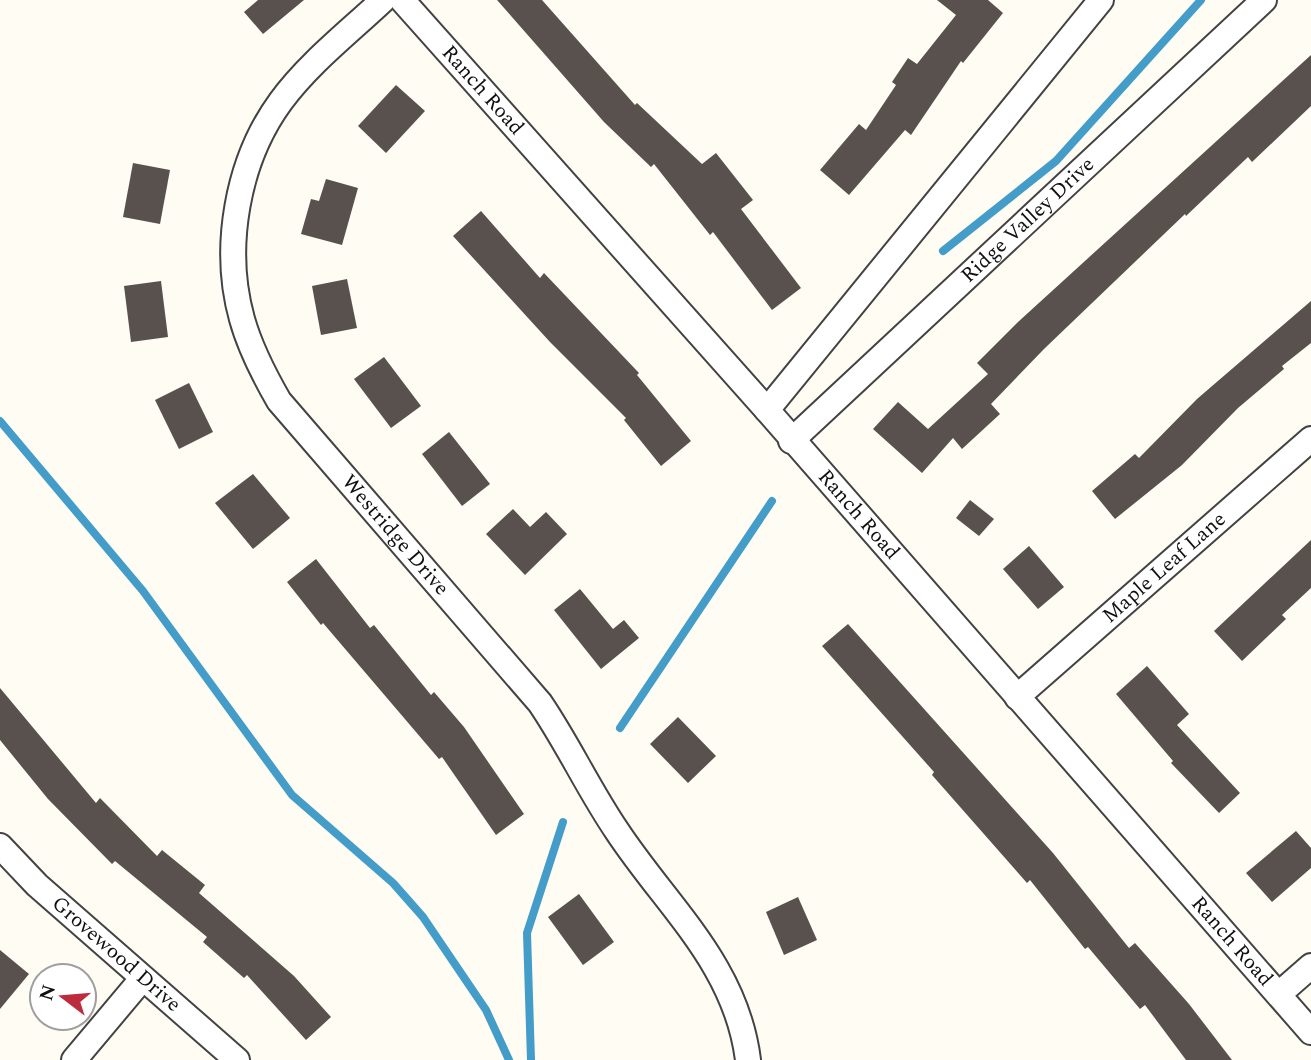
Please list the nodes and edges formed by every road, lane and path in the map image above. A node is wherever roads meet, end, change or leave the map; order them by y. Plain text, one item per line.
1 (383, 0) edge
2 (402, 0) edge
3 (1101, 0) edge
4 (1264, 0) edge
5 (767, 410) junction
6 (1311, 439) edge
7 (791, 441) junction
8 (1017, 697) junction
9 (0, 846) edge
10 (1311, 966) edge
11 (142, 979) junction
12 (1279, 994) junction
13 (1311, 1032) edge
14 (74, 1060) edge
15 (237, 1060) edge
16 (748, 1060) edge

1 - 16 street, Westridge Drive
2 - 5 street, Ranch Road
3 - 5 street
4 - 7 street, Ridge Valley Drive
5 - 7 street, Ranch Road
6 - 8 street, Maple Leaf Lane
7 - 8 street, Ranch Road
8 - 12 street, Ranch Road
9 - 11 street, Grovewood Drive
10 - 12 street
11 - 14 street
11 - 15 street, Grovewood Drive
12 - 13 street, Ranch Road

